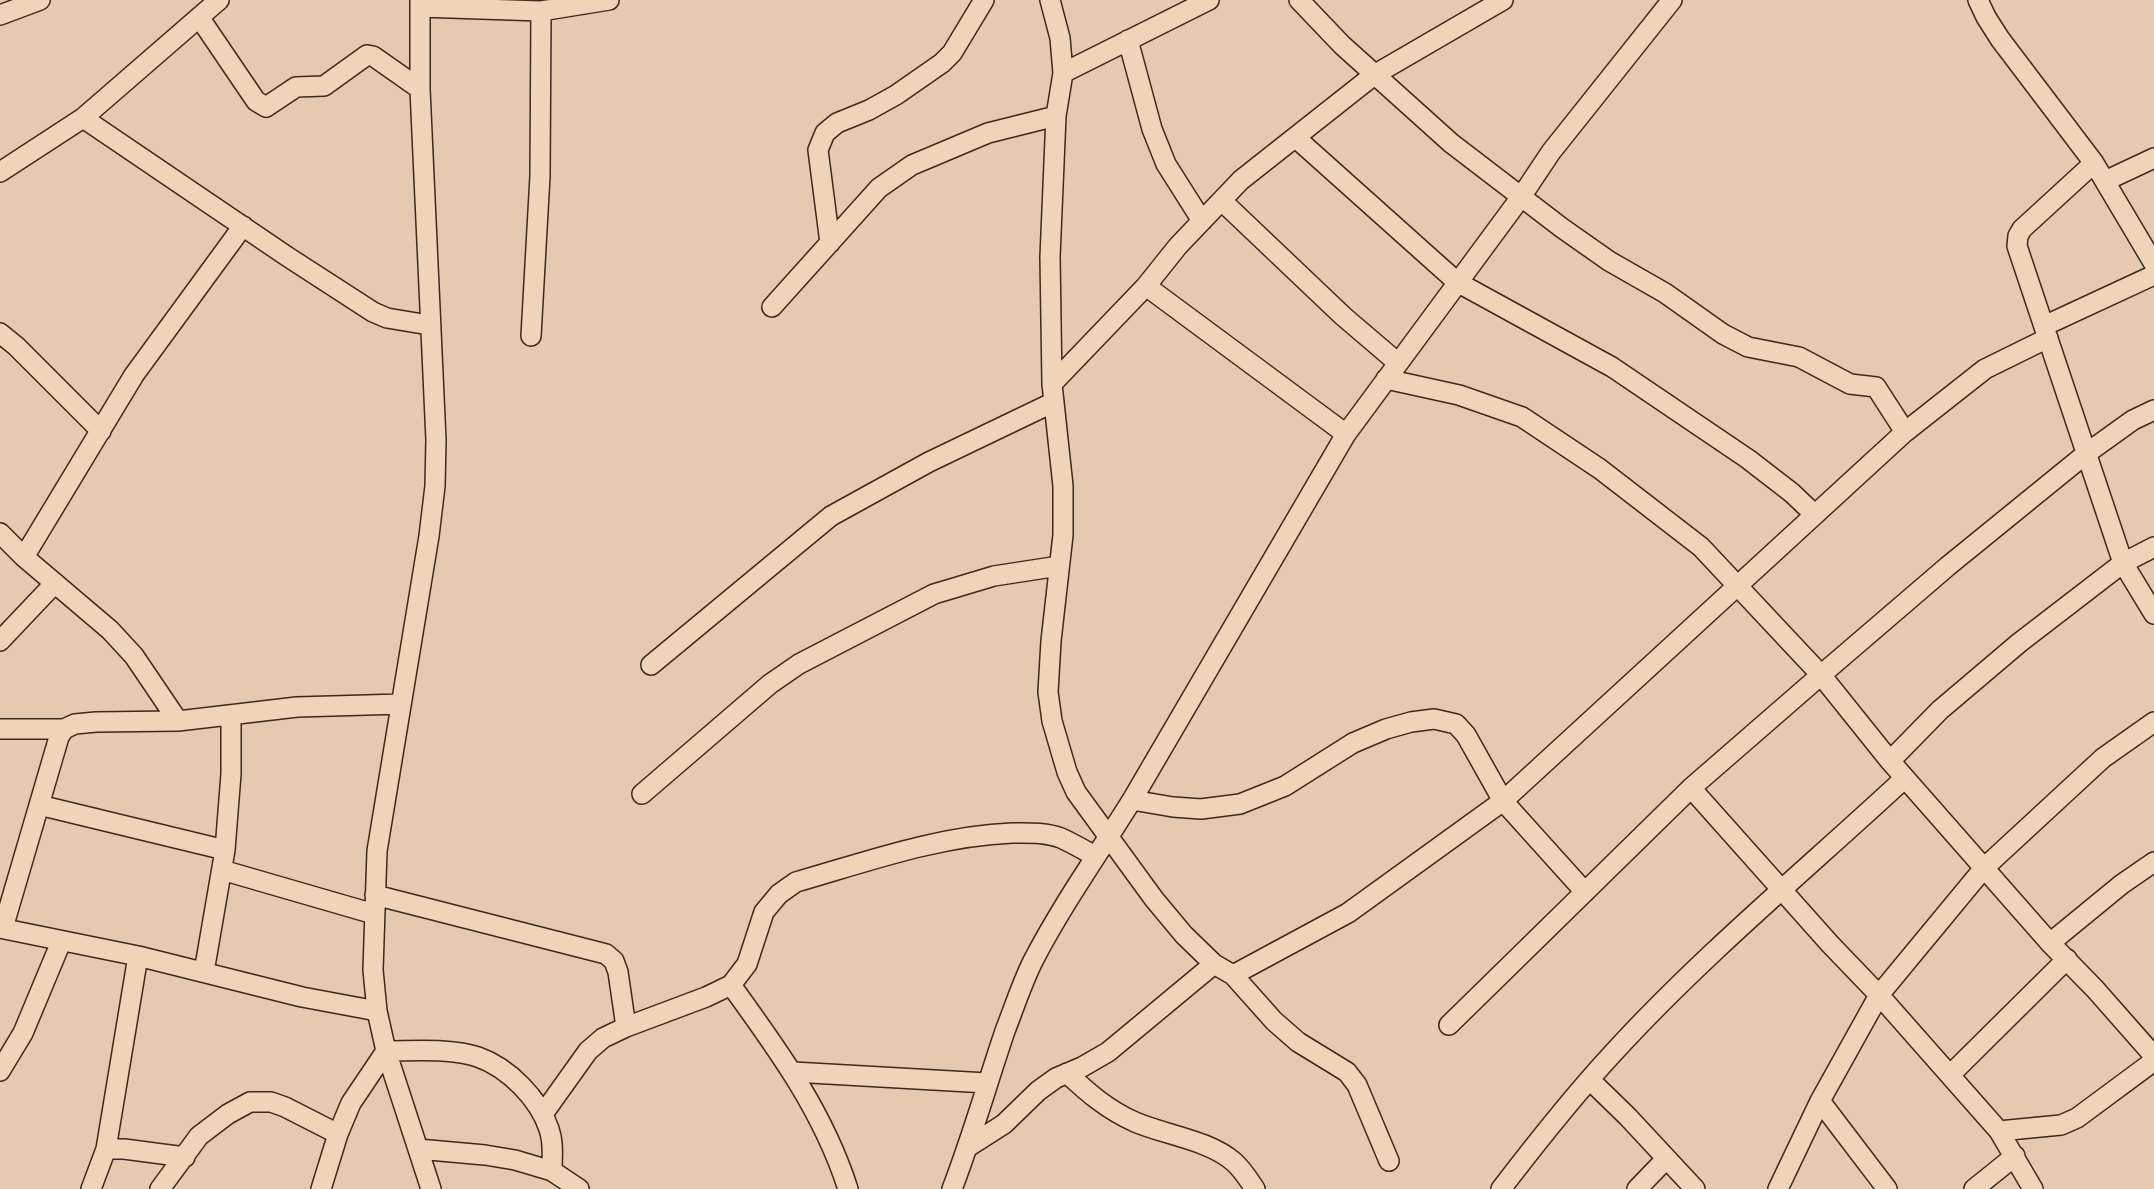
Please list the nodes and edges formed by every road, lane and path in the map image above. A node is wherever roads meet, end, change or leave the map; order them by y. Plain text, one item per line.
1 (40, 0) edge
2 (984, 0) edge
3 (1050, 0) edge
4 (1209, 0) edge
5 (1299, 0) edge
6 (1502, 0) edge
7 (1672, 0) edge
8 (1978, 0) edge
9 (602, 1) edge
10 (420, 4) edge
11 (205, 7) edge
12 (541, 11) junction
13 (0, 15) edge
14 (1128, 40) junction
15 (1064, 74) junction
16 (1374, 75) junction
17 (420, 89) junction
18 (1056, 116) junction
19 (83, 118) junction
20 (1296, 138) junction
21 (2154, 158) edge
22 (2094, 163) junction
23 (0, 172) edge
24 (2105, 182) junction
25 (1521, 197) junction
26 (1222, 201) junction
27 (1202, 221) junction
28 (244, 226) junction
29 (830, 243) junction
30 (2154, 264) edge
31 (2154, 275) edge
32 (1457, 282) junction
33 (1146, 286) junction
34 (772, 307) dead end
35 (430, 325) junction
36 (0, 332) edge
37 (2046, 332) junction
38 (531, 336) dead end
39 (1398, 363) junction
40 (1386, 380) junction
41 (1053, 393) junction
42 (2154, 410) edge
43 (101, 431) junction
44 (1905, 432) junction
45 (1346, 434) junction
46 (2087, 453) junction
47 (1814, 514) junction
48 (0, 533) edge
49 (2154, 547) edge
50 (24, 557) junction
51 (2124, 563) junction
52 (1059, 566) junction
53 (55, 583) junction
54 (1738, 585) junction
55 (2154, 614) edge
56 (0, 641) edge
57 (652, 665) dead end
58 (1820, 675) junction
59 (401, 704) junction
60 (231, 715) junction
61 (178, 721) junction
62 (2154, 722) edge
63 (0, 729) edge
64 (64, 729) junction
65 (1890, 761) junction
66 (1905, 778) junction
67 (1691, 788) junction
68 (642, 794) dead end
69 (1132, 800) junction
70 (1503, 801) junction
71 (39, 805) junction
72 (1108, 837) junction
73 (224, 850) junction
74 (1095, 856) junction
75 (2154, 862) edge
76 (1984, 868) junction
77 (222, 870) junction
78 (1783, 890) junction
79 (1585, 892) junction
80 (375, 895) junction
81 (374, 914) junction
82 (2, 928) edge
83 (61, 942) junction
84 (2050, 943) junction
85 (138, 956) junction
86 (2067, 959) junction
87 (1214, 964) junction
88 (204, 972) junction
89 (1233, 975) junction
90 (731, 985) junction
91 (1879, 995) junction
92 (377, 1011) junction
93 (1450, 1025) dead end
94 (626, 1027) junction
95 (386, 1051) junction
96 (2154, 1056) edge
97 (2154, 1062) edge
98 (0, 1071) edge
99 (793, 1072) junction
100 (1067, 1073) junction
101 (1950, 1075) junction
102 (1590, 1080) junction
103 (987, 1083) junction
104 (1820, 1101) junction
105 (543, 1114) junction
106 (1998, 1131) junction
107 (338, 1134) junction
108 (968, 1147) junction
109 (106, 1149) junction
110 (418, 1149) junction
111 (2014, 1156) junction
112 (184, 1157) junction
113 (1666, 1159) junction
114 (1389, 1161) dead end
115 (552, 1172) junction
116 (91, 1189) edge
117 (160, 1189) edge
118 (321, 1189) edge
119 (431, 1189) edge
120 (579, 1189) edge
121 (848, 1189) edge
122 (952, 1189) edge
123 (1256, 1189) edge
124 (1501, 1189) edge
125 (1637, 1189) edge
126 (1695, 1189) edge
127 (1778, 1189) edge
128 (1887, 1189) edge
129 (1974, 1189) edge
130 (2033, 1189) edge

1 - 13 street
2 - 29 street
3 - 15 street
4 - 14 street
5 - 16 street
6 - 16 street
7 - 25 street
8 - 22 street
9 - 12 street
10 - 12 street
10 - 17 street
11 - 17 street
11 - 19 street
12 - 38 street
14 - 15 street
14 - 27 street
15 - 18 street
16 - 20 street
16 - 25 street
17 - 35 street
18 - 29 street
18 - 41 street
19 - 23 street
19 - 28 street
20 - 26 street
20 - 32 street
21 - 24 street
22 - 24 street
22 - 37 street
24 - 30 street
25 - 32 street
25 - 44 street
26 - 27 street
26 - 39 street
27 - 33 street
28 - 35 street
28 - 43 street
29 - 34 street
31 - 37 street
32 - 39 street
32 - 47 street
33 - 41 street
33 - 45 street
35 - 59 street
36 - 43 street
37 - 44 street
37 - 46 street
39 - 40 street
40 - 45 street
40 - 54 street
41 - 52 street
41 - 57 street
42 - 46 street
43 - 50 street
44 - 47 street
45 - 69 street
46 - 51 street
46 - 58 street
47 - 54 street
48 - 50 street
49 - 51 street
50 - 53 street
51 - 55 street
51 - 65 street
52 - 68 street
52 - 72 street
53 - 56 street
53 - 61 street
54 - 58 street
54 - 70 street
58 - 65 street
58 - 67 street
59 - 60 street
59 - 80 street
60 - 61 street
60 - 73 street
61 - 64 street
62 - 76 street
63 - 64 street
64 - 71 street
65 - 66 street
66 - 76 street
66 - 78 street
67 - 78 street
67 - 79 street
69 - 70 street
69 - 72 street
70 - 79 street
70 - 89 street
71 - 73 street
71 - 82 street
72 - 74 street
72 - 87 street
73 - 77 street
74 - 90 street
74 - 103 street
75 - 84 street
76 - 84 street
76 - 91 street
77 - 81 street
77 - 88 street
78 - 91 street
78 - 102 street
79 - 93 street
80 - 81 street
80 - 94 street
81 - 92 street
82 - 83 street
83 - 85 street
83 - 98 street
84 - 86 street
85 - 88 street
85 - 109 street
86 - 96 street
86 - 101 street
87 - 89 street
87 - 100 street
88 - 92 street
89 - 114 street
90 - 94 street
90 - 99 street
91 - 101 street
91 - 104 street
92 - 95 street
94 - 105 street
95 - 105 street
95 - 107 street
95 - 110 street
97 - 106 street
99 - 103 street
99 - 121 street
100 - 108 street
100 - 123 street
101 - 106 street
102 - 113 street
102 - 124 street
103 - 108 street
104 - 127 street
104 - 128 street
105 - 115 street
106 - 111 street
107 - 112 street
107 - 118 street
108 - 122 street
109 - 112 street
109 - 116 street
110 - 115 street
110 - 119 street
111 - 129 street
111 - 130 street
112 - 117 street
113 - 125 street
113 - 126 street
115 - 120 street

